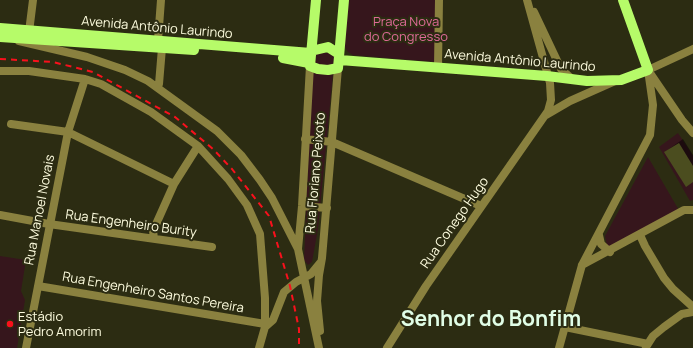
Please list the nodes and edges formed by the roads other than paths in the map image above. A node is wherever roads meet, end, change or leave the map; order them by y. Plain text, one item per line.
1 (33, 0) edge
2 (161, 0) edge
3 (316, 0) edge
4 (344, 0) edge
5 (439, 0) edge
6 (528, 0) edge
7 (623, 0) edge
8 (29, 32) junction
9 (1, 34) edge
10 (160, 44) junction
11 (693, 49) edge
12 (311, 52) junction
13 (339, 60) junction
14 (310, 64) junction
15 (438, 67) junction
16 (648, 70) junction
17 (0, 71) edge
18 (547, 76) junction
19 (85, 79) junction
20 (573, 80) junction
21 (617, 80) junction
22 (157, 87) junction
23 (546, 115) junction
24 (11, 124) dead end
25 (68, 132) junction
26 (693, 133) edge
27 (305, 139) junction
28 (332, 142) junction
29 (198, 146) junction
30 (174, 184) junction
31 (302, 206) junction
32 (481, 206) junction
33 (327, 208) junction
34 (693, 210) edge
35 (0, 215) edge
36 (49, 224) junction
37 (598, 235) junction
38 (640, 235) junction
39 (154, 238) junction
40 (212, 247) dead end
41 (298, 249) junction
42 (610, 252) junction
43 (322, 258) junction
44 (582, 265) junction
45 (304, 278) junction
46 (38, 286) junction
47 (693, 307) edge
48 (693, 312) edge
49 (265, 326) junction
50 (565, 327) junction
51 (647, 346) edge
52 (26, 348) edge
53 (259, 348) edge
54 (319, 348) edge
55 (322, 348) edge
56 (387, 348) edge
57 (559, 348) edge

1 - 8 street
2 - 10 street
3 - 12 main road, Rua Floriano Peixoto
4 - 13 main road, Rua Floriano Peixoto
5 - 15 street
6 - 18 street
6 - 20 street
7 - 16 main road
8 - 9 main road, Avenida Antônio Laurindo
8 - 10 main road, Avenida Antônio Laurindo
9 - 10 main road, Avenida Antônio Laurindo
9 - 22 street
10 - 12 main road, Avenida Antônio Laurindo
10 - 14 main road, Avenida Antônio Laurindo
10 - 22 street
11 - 16 street
12 - 13 main road
12 - 14 main road, Rua Floriano Peixoto
13 - 14 main road
13 - 15 main road, Avenida Antônio Laurindo
13 - 28 street, Rua Floriano Peixoto
14 - 27 street, Rua Floriano Peixoto
15 - 18 main road, Avenida Antônio Laurindo
16 - 21 main road, Avenida Antônio Laurindo
16 - 26 street
16 - 37 street
17 - 19 street
18 - 20 main road, Avenida Antônio Laurindo
18 - 23 street
19 - 25 street, Rua Manoel Novais
19 - 29 street
20 - 21 main road, Avenida Antônio Laurindo
21 - 23 street
22 - 41 street
23 - 32 street, Rua Conego Hugo
24 - 25 street
25 - 30 street
25 - 36 street, Rua Manoel Novais
27 - 28 street
27 - 31 street, Rua Floriano Peixoto
28 - 32 street
28 - 33 street, Rua Floriano Peixoto
29 - 30 street
29 - 49 street
30 - 39 street
31 - 33 street
31 - 41 street, Rua Floriano Peixoto
32 - 56 street, Rua Conego Hugo
33 - 43 street, Rua Floriano Peixoto
34 - 38 street
35 - 36 street, Rua Engenheiro Burity
36 - 39 street, Rua Engenheiro Burity
36 - 46 street, Rua Manoel Novais
37 - 42 street
37 - 44 street
38 - 42 street
38 - 47 street
39 - 40 street, Rua Engenheiro Burity
41 - 45 street, Rua Floriano Peixoto
42 - 44 street
43 - 45 street
43 - 55 street, Rua Floriano Peixoto
44 - 50 street
45 - 49 street
45 - 54 street, Rua Floriano Peixoto
46 - 49 street, Rua Engenheiro Santos Pereira
46 - 52 street, Rua Manoel Novais
48 - 51 street
49 - 53 street
50 - 51 street
50 - 57 street

